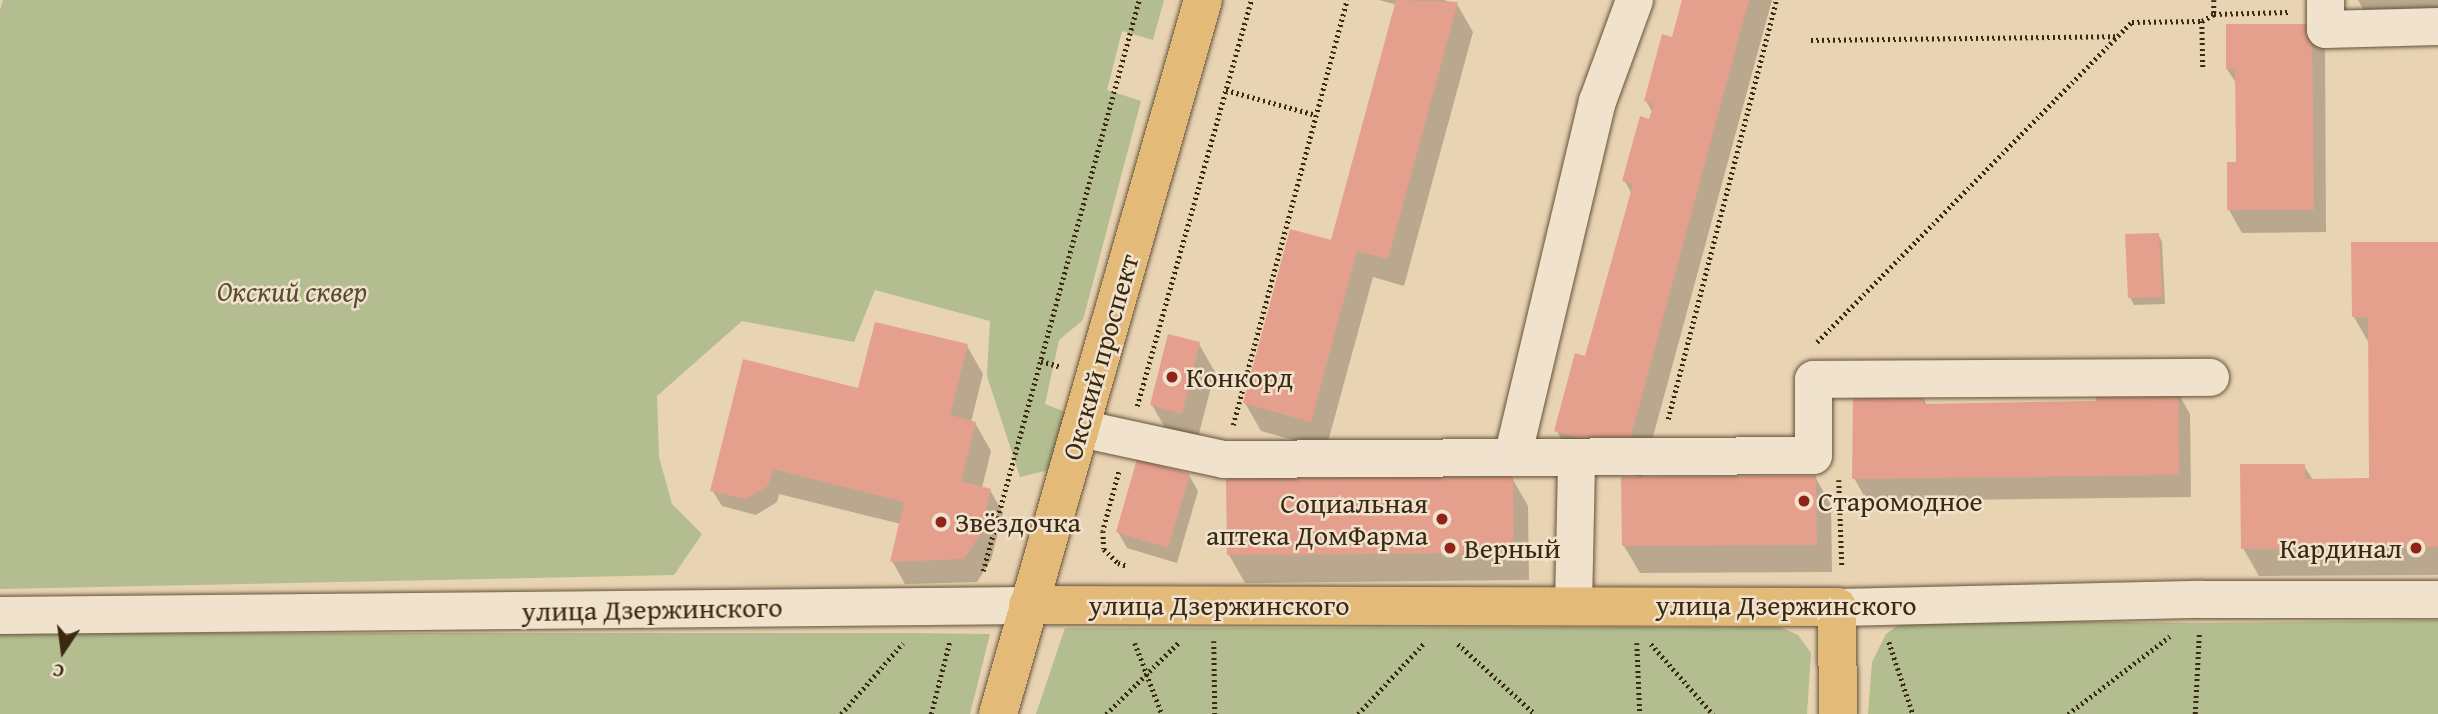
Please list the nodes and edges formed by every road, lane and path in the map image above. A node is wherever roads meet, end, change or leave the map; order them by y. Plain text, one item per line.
1 (1139, 0) edge
2 (1203, 0) edge
3 (1347, 0) edge
4 (1634, 0) edge
5 (1776, 0) edge
6 (2214, 0) edge
7 (2312, 6) edge
8 (2214, 14) junction
9 (2202, 21) junction
10 (2438, 26) edge
11 (2118, 36) junction
12 (1811, 40) dead end
13 (2203, 69) dead end
14 (1226, 90) dead end
15 (1316, 115) junction
16 (1811, 348) dead end
17 (2210, 377) dead end
18 (1080, 428) junction
19 (1813, 455) junction
20 (1658, 456) junction
21 (1512, 457) junction
22 (1576, 457) junction
23 (1223, 459) junction
24 (1842, 568) dead end
25 (2438, 599) edge
26 (1028, 605) junction
27 (1214, 605) junction
28 (940, 606) junction
29 (1573, 606) junction
30 (1837, 607) junction
31 (0, 615) edge
32 (2200, 623) dead end
33 (2179, 629) dead end
34 (1886, 634) dead end
35 (1431, 636) dead end
36 (1449, 636) dead end
37 (1645, 637) dead end
38 (1637, 640) dead end
39 (841, 714) edge
40 (931, 714) edge
41 (998, 714) edge
42 (1215, 714) edge
43 (1359, 714) edge
44 (1535, 714) edge
45 (1640, 714) edge
46 (1713, 714) edge
47 (1838, 714) edge
48 (1913, 714) edge
49 (2068, 714) edge
50 (2195, 714) edge

1 - 28 path
2 - 18 main road, Окский проспект
3 - 15 path
4 - 21 street
5 - 20 path
6 - 8 path
7 - 8 path
7 - 10 street
8 - 9 path
9 - 11 path
9 - 13 path
11 - 12 path
11 - 16 path
14 - 15 path
15 - 23 path
17 - 19 street
18 - 23 street
18 - 26 main road, Окский проспект
19 - 20 street
19 - 24 path
20 - 22 street
21 - 22 street
21 - 23 street
22 - 29 street
25 - 30 street, улица Дзержинского
26 - 27 main road, улица Дзержинского
26 - 28 street, улица Дзержинского
26 - 41 main road, Окский проспект
27 - 29 main road, улица Дзержинского
27 - 42 path
28 - 31 street, улица Дзержинского
28 - 39 path
28 - 40 path
29 - 30 main road, улица Дзержинского
30 - 47 main road
32 - 50 path
33 - 49 path
34 - 48 path
35 - 43 path
36 - 44 path
37 - 46 path
38 - 45 path

